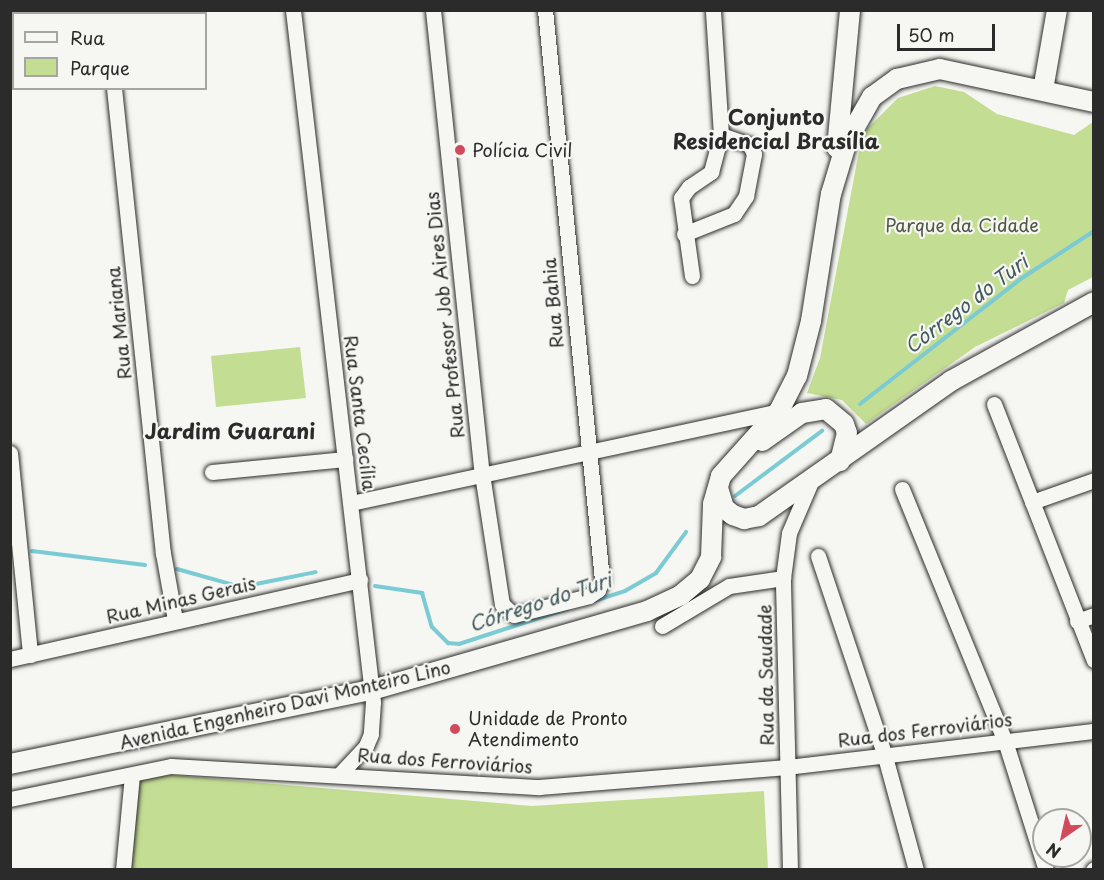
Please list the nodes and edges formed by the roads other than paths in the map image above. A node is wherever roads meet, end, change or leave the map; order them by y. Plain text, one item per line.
1 (293, 10) edge
2 (433, 10) edge
3 (545, 10) edge
4 (713, 10) edge
5 (850, 10) edge
6 (1056, 10) edge
7 (114, 90) edge
8 (1043, 90) junction
9 (1094, 102) edge
10 (721, 135) junction
11 (831, 194) junction
12 (684, 234) junction
13 (692, 276) dead end
14 (1094, 302) edge
15 (994, 404) dead end
16 (779, 411) junction
17 (587, 452) junction
18 (10, 453) edge
19 (740, 456) junction
20 (345, 459) junction
21 (840, 461) junction
22 (212, 472) dead end
23 (482, 474) junction
24 (1094, 480) edge
25 (810, 484) junction
26 (717, 486) junction
27 (902, 489) dead end
28 (1032, 502) junction
29 (351, 503) junction
30 (818, 556) dead end
31 (783, 578) junction
32 (360, 580) junction
33 (509, 613) joint
34 (1094, 615) edge
35 (175, 620) junction
36 (1077, 621) junction
37 (662, 626) dead end
38 (30, 655) junction
39 (10, 659) edge
40 (1094, 660) edge
41 (372, 690) junction
42 (1094, 731) edge
43 (1005, 741) junction
44 (884, 753) junction
45 (10, 764) edge
46 (787, 767) junction
47 (340, 774) junction
48 (132, 775) junction
49 (10, 799) edge
50 (123, 870) edge
51 (790, 870) edge
52 (916, 870) edge
53 (1046, 870) edge

1 - 20 street, Rua Santa Cecília
2 - 23 street, Rua Professor Job Aires Dias
3 - 17 street, Rua Bahia
4 - 10 street
5 - 11 main road
6 - 8 main road
7 - 35 street, Rua Mariana
8 - 9 main road
8 - 11 main road
10 - 12 street
10 - 12 street
11 - 16 main road
12 - 13 street
14 - 21 main road
15 - 28 street
16 - 17 street
16 - 19 main road
17 - 23 street
17 - 33 street, Rua Bahia
18 - 38 street
19 - 21 main road
19 - 26 main road
20 - 22 street
20 - 29 street, Rua Santa Cecília
21 - 25 main road
23 - 29 street
23 - 33 street, Rua Professor Job Aires Dias
24 - 28 street
25 - 26 main road
25 - 31 street, Rua da Saudade
26 - 41 main road, Avenida Engenheiro Davi Monteiro Lino
27 - 43 street
28 - 36 street
29 - 32 street, Rua Santa Cecília
30 - 44 street
31 - 37 street
31 - 46 street, Rua da Saudade
32 - 35 street, Rua Minas Gerais
32 - 41 street, Rua Santa Cecília
34 - 36 street
35 - 38 street, Rua Minas Gerais
36 - 40 street
38 - 39 street, Rua Minas Gerais
41 - 45 main road, Avenida Engenheiro Davi Monteiro Lino
41 - 47 street, Rua Santa Cecília
42 - 43 street, Rua dos Ferroviários
43 - 44 street, Rua dos Ferroviários
43 - 53 street
44 - 46 street, Rua dos Ferroviários
44 - 52 street
46 - 47 street, Rua dos Ferroviários
46 - 51 street, Rua da Saudade
47 - 48 street, Rua dos Ferroviários
48 - 49 street, Rua dos Ferroviários
48 - 50 street

